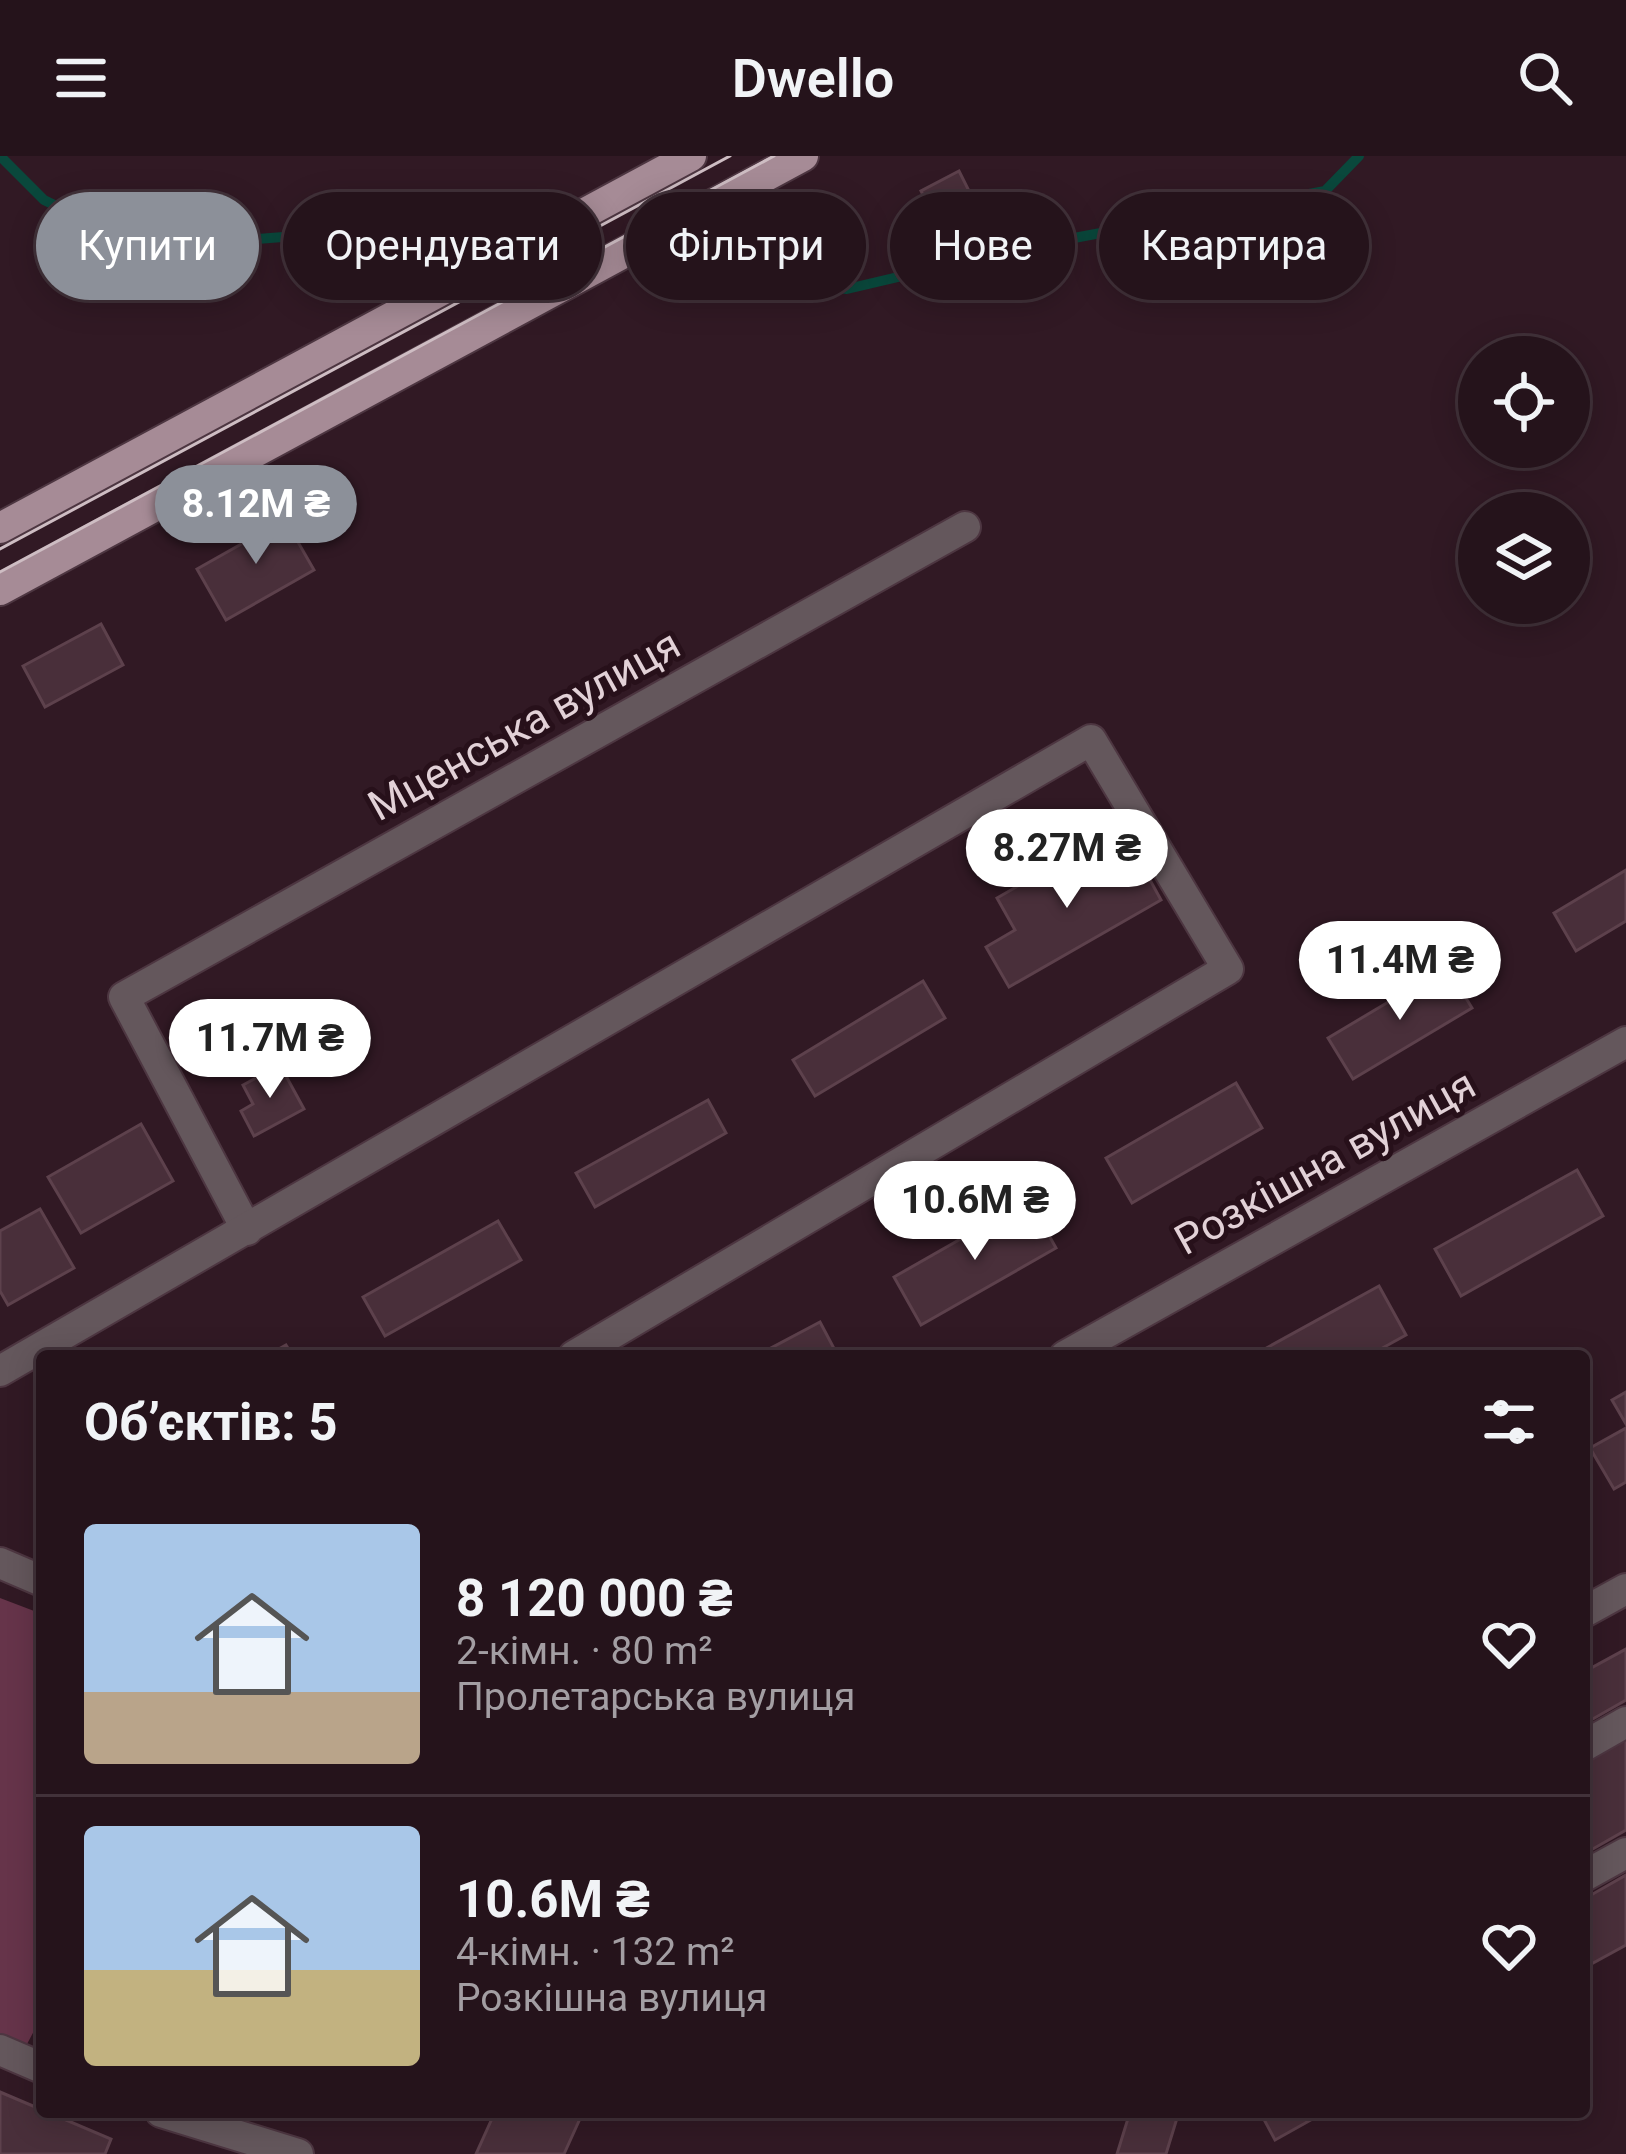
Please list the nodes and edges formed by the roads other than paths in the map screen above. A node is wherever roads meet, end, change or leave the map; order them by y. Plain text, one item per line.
1 (691, 156) edge
2 (802, 156) edge
3 (964, 526) dead end
4 (0, 528) edge
5 (0, 590) edge
6 (1626, 1042) edge
7 (247, 1230) junction
8 (36, 1350) edge
9 (37, 1350) edge
10 (584, 1350) edge
11 (1076, 1350) edge
12 (0, 1371) edge
13 (0, 1563) edge
14 (36, 1578) edge
15 (1626, 1589) edge
16 (1590, 1609) edge
17 (1626, 1722) edge
18 (1590, 1743) edge
19 (1626, 1853) edge
20 (1590, 1873) edge
21 (0, 2050) edge
22 (36, 2065) edge
23 (180, 2118) edge
24 (298, 2154) edge

1 - 4 main road
2 - 5 main road
3 - 7 street, Мценська вулиця
6 - 11 street, Розкішна вулиця
7 - 9 street
7 - 10 street
8 - 12 street
13 - 14 street
15 - 16 street
17 - 18 street
19 - 20 street
21 - 22 street
23 - 24 street

